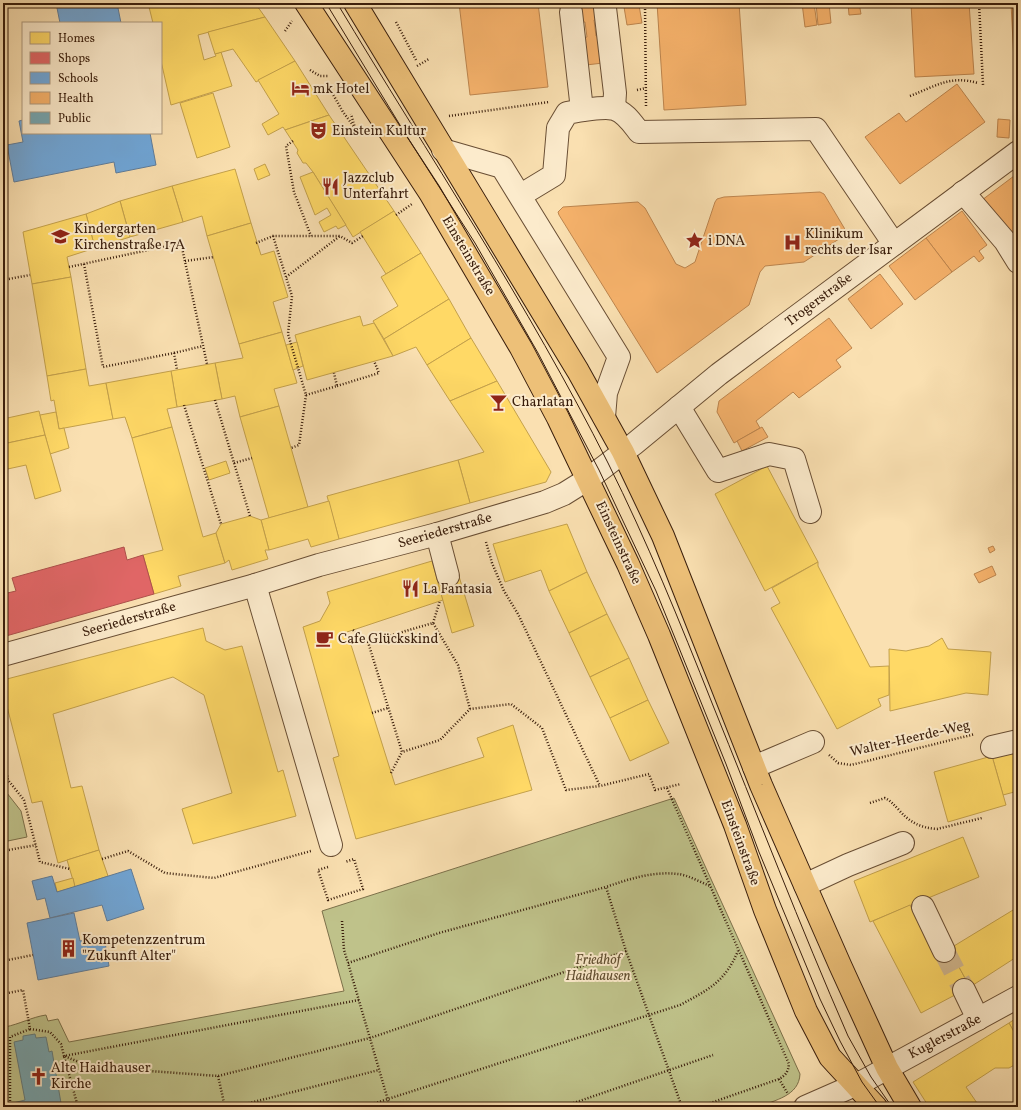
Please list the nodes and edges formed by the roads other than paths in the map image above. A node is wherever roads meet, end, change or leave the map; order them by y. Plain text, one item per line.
1 (306, 3) edge
2 (355, 3) edge
3 (605, 8) dead end
4 (571, 12) dead end
5 (614, 108) junction
6 (582, 110) junction
7 (443, 150) junction
8 (1018, 152) edge
9 (963, 192) junction
10 (520, 195) junction
11 (894, 244) junction
12 (1018, 262) edge
13 (679, 407) junction
14 (604, 418) junction
15 (623, 452) junction
16 (588, 479) junction
17 (810, 512) dead end
18 (436, 534) junction
19 (448, 576) dead end
20 (255, 585) junction
21 (3, 656) edge
22 (985, 741) road end
23 (1018, 741) edge
24 (813, 742) road end
25 (754, 767) junction
26 (903, 843) dead end
27 (331, 845) road end
28 (805, 885) junction
29 (923, 908) dead end
30 (944, 951) tunnel mouth
31 (964, 990) tunnel mouth
32 (1018, 997) edge
33 (978, 1019) junction
34 (872, 1077) junction
35 (798, 1103) edge
36 (876, 1107) edge
37 (910, 1107) edge

1 - 16 main road, Einsteinstraße
2 - 7 main road, Einsteinstraße
3 - 5 street
4 - 6 street
5 - 6 street
5 - 11 street
6 - 10 street
7 - 10 street
7 - 14 main road, Einsteinstraße
8 - 9 street, Trogerstraße
9 - 11 street, Trogerstraße
9 - 12 street
10 - 14 street
11 - 13 street, Trogerstraße
13 - 15 street, Trogerstraße
13 - 17 street
14 - 15 main road, Einsteinstraße
15 - 16 street, Seeriederstraße
15 - 25 main road, Einsteinstraße
16 - 18 street, Seeriederstraße
16 - 34 main road, Einsteinstraße
18 - 19 street
18 - 20 street, Seeriederstraße
20 - 21 street, Seeriederstraße
20 - 27 street
22 - 23 street
24 - 25 street
25 - 28 main road, Einsteinstraße
26 - 28 street
28 - 34 main road, Einsteinstraße
29 - 30 street
31 - 33 street
32 - 33 street, Kuglerstraße
33 - 34 street, Kuglerstraße
34 - 35 street, Kuglerstraße
34 - 36 main road, Einsteinstraße
34 - 37 main road, Einsteinstraße

